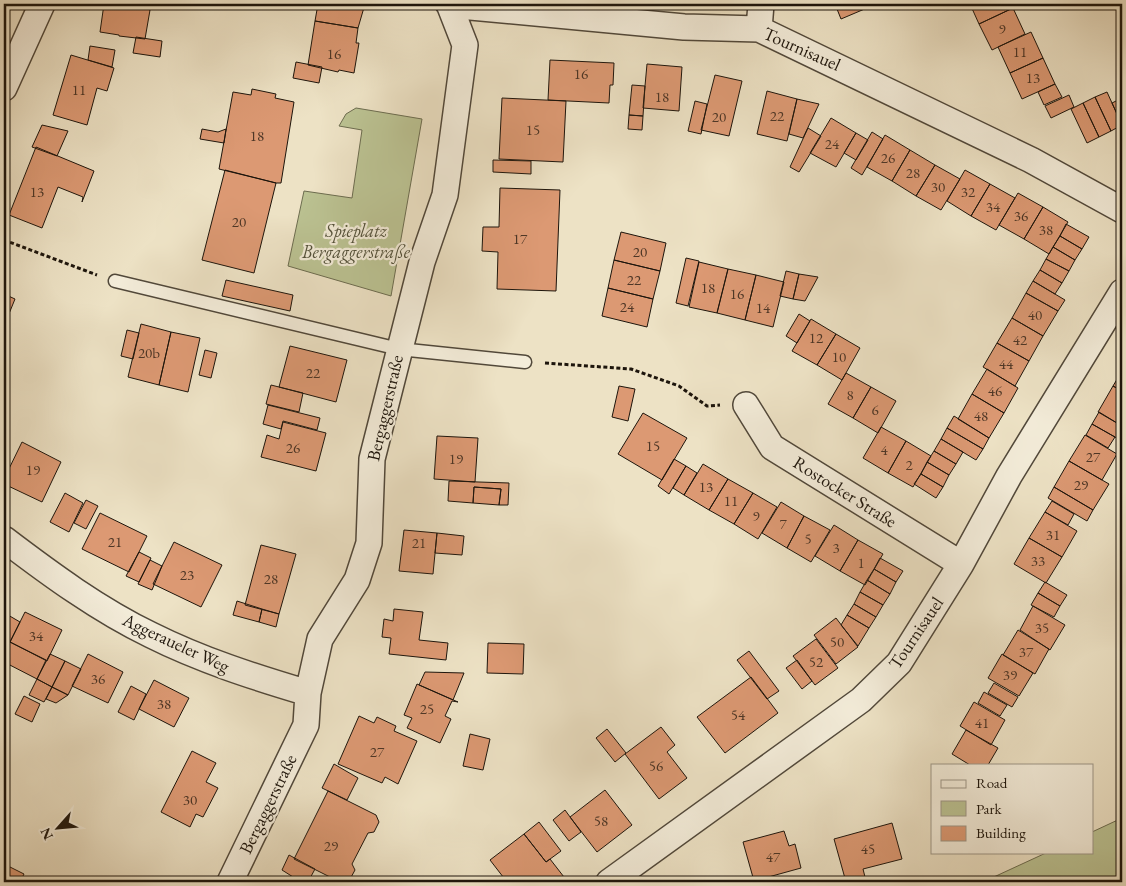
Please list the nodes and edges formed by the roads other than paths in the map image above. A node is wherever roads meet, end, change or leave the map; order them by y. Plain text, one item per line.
1 (42, 4) edge
2 (449, 4) edge
3 (762, 4) edge
4 (759, 29) junction
5 (4, 88) edge
6 (1122, 210) edge
7 (115, 281) road end
8 (1122, 292) edge
9 (399, 349) junction
10 (525, 362) road end
11 (746, 405) road end
12 (4, 539) edge
13 (961, 564) junction
14 (308, 693) junction
15 (230, 882) edge
16 (610, 882) edge

1 - 5 street
2 - 4 street, Tournisauel
2 - 9 street, Bergaggerstraße
3 - 4 street
4 - 6 street, Tournisauel
7 - 9 lane
8 - 13 street, Tournisauel
9 - 10 lane
9 - 14 street, Bergaggerstraße
11 - 13 street, Rostocker Straße
12 - 14 street, Aggeraueler Weg
13 - 16 street, Tournisauel
14 - 15 street, Bergaggerstraße

